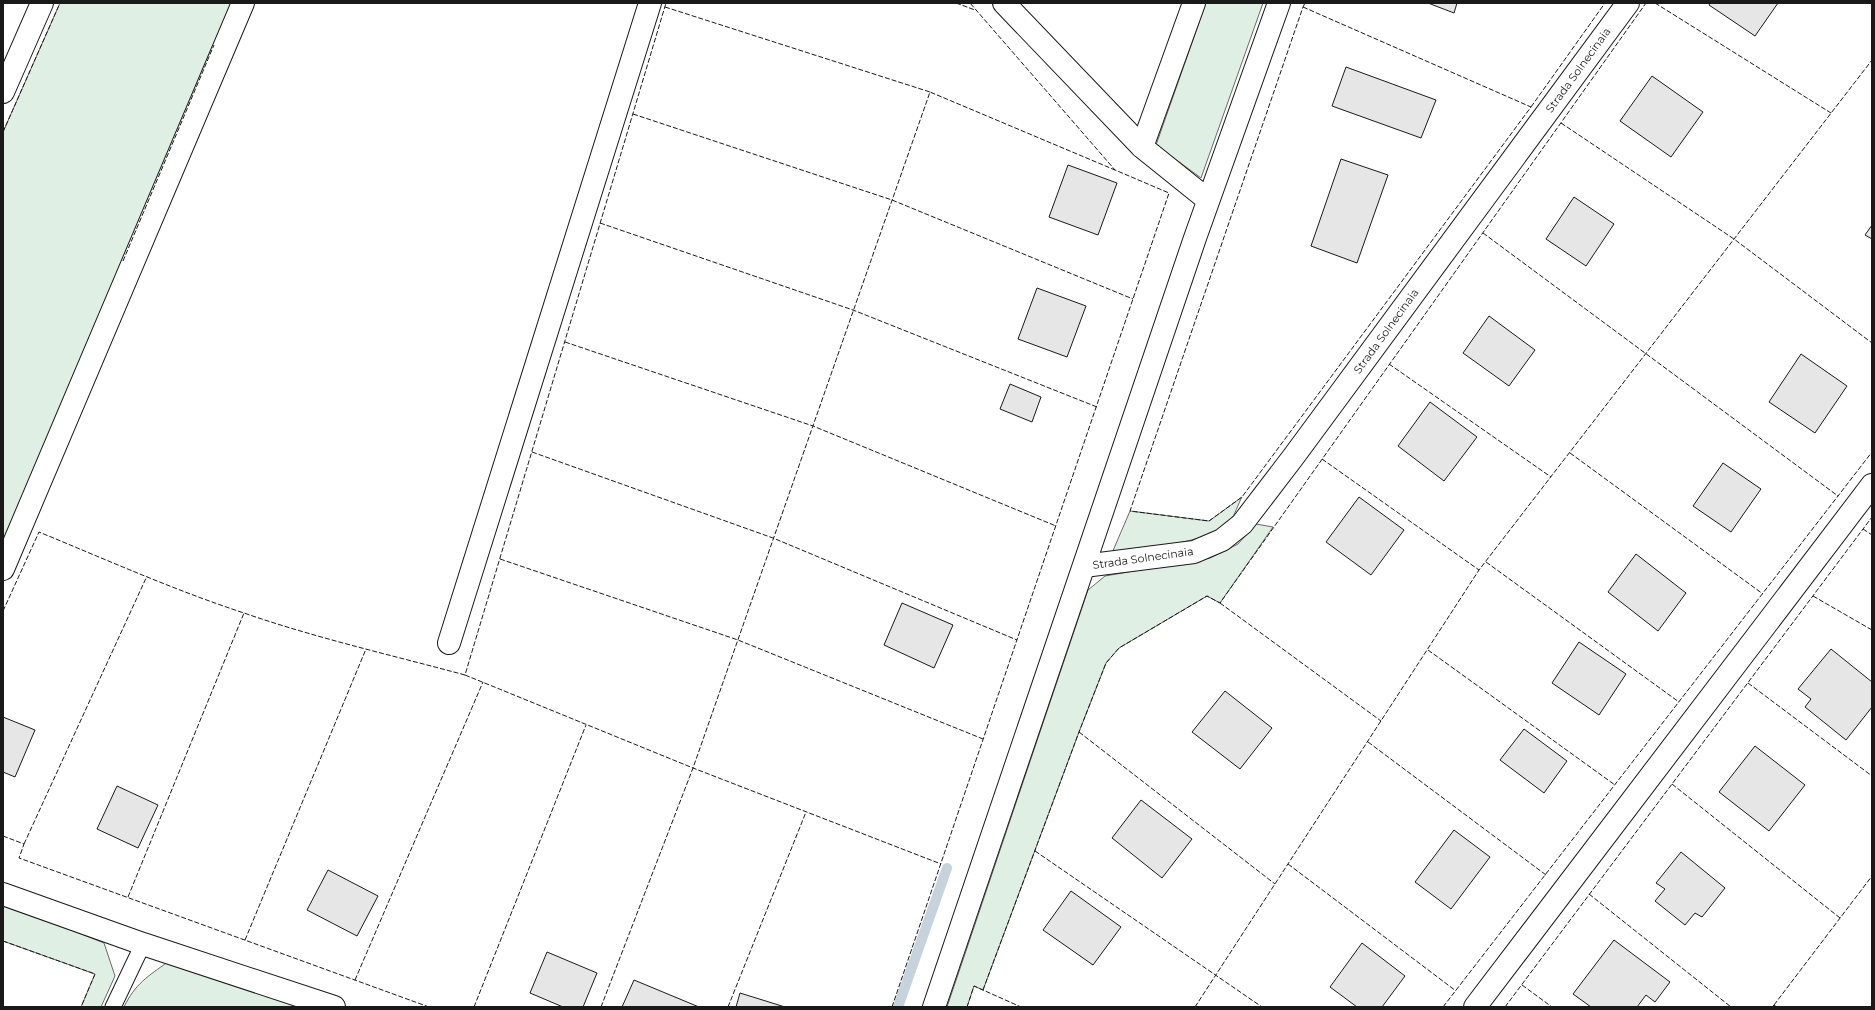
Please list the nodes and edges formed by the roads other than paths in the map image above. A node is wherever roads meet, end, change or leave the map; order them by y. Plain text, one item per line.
1 (42, 3) edge
2 (243, 3) edge
3 (650, 3) edge
4 (1004, 3) edge
5 (1194, 3) edge
6 (1279, 3) edge
7 (1628, 3) edge
8 (3, 92) edge
9 (1142, 147) junction
10 (1208, 200) junction
11 (1872, 485) edge
12 (1084, 566) junction
13 (3, 569) edge
14 (449, 643) dead end
15 (3, 894) edge
16 (143, 944) junction
17 (113, 1007) edge
18 (334, 1007) edge
19 (934, 1007) edge
20 (1475, 1007) edge

1 - 8 street
2 - 13 street
3 - 14 street
4 - 9 street
5 - 9 street
6 - 10 street
7 - 12 street, Strada Solnecinaia
9 - 10 street
10 - 12 street
11 - 20 street
12 - 19 street
15 - 16 street
16 - 17 lane
16 - 18 street

